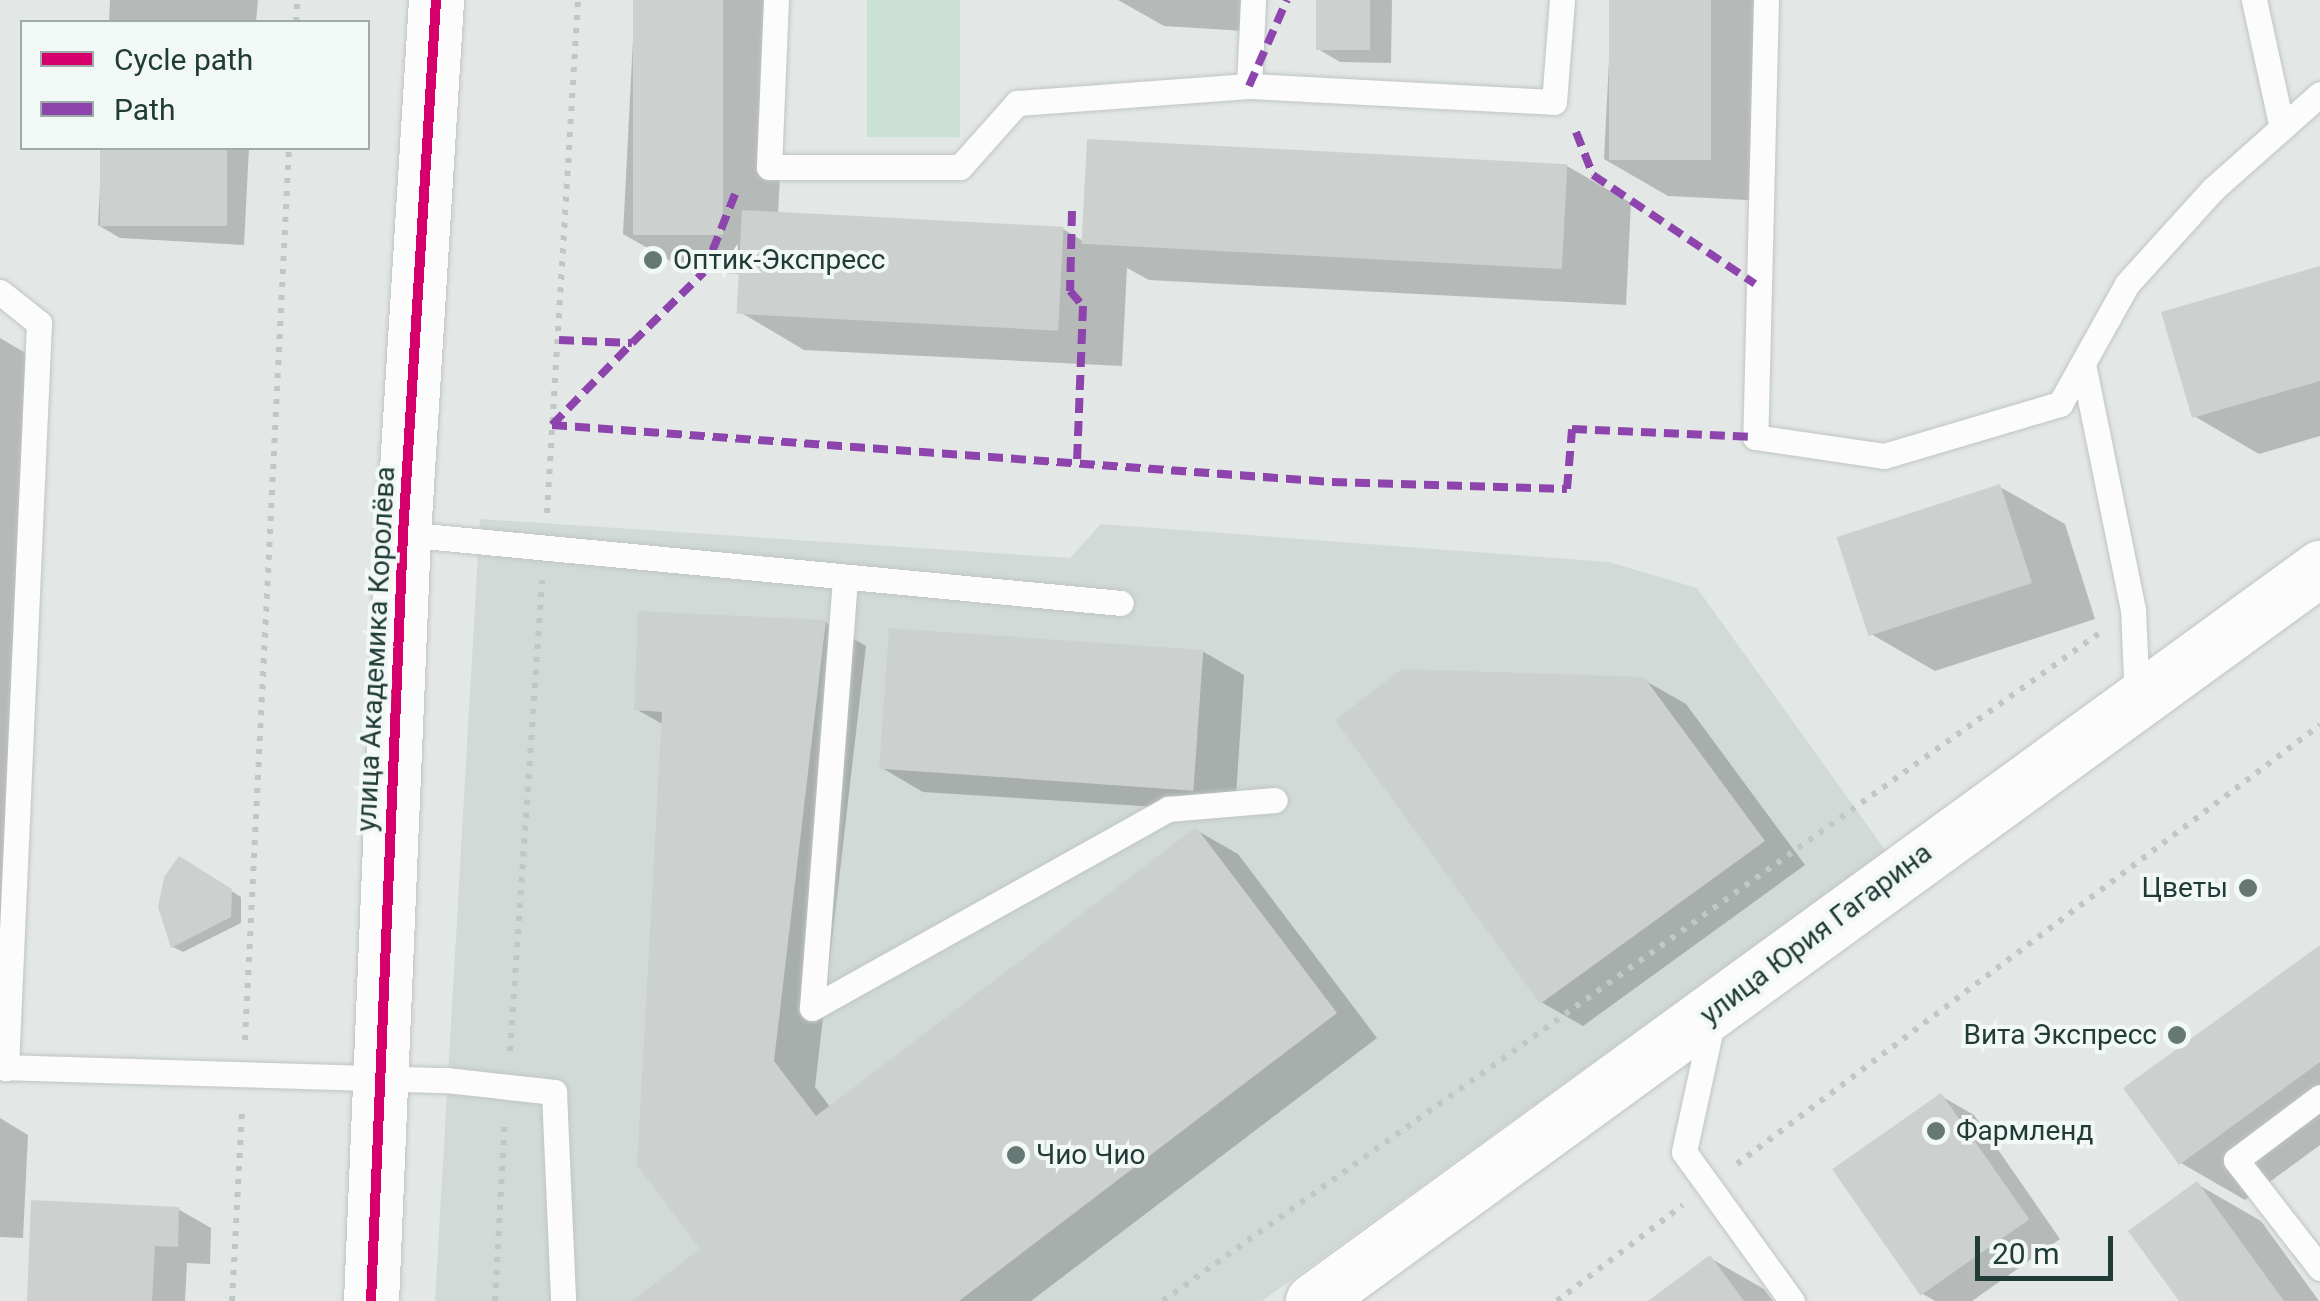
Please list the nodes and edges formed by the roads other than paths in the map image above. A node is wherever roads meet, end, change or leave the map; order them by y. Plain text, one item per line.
1 (436, 0) edge
2 (776, 0) edge
3 (1253, 0) edge
4 (1562, 0) edge
5 (1766, 0) edge
6 (2254, 0) edge
7 (1249, 86) junction
8 (2320, 94) edge
9 (2282, 128) junction
10 (0, 292) edge
11 (2083, 364) junction
12 (404, 534) junction
13 (2320, 568) edge
14 (845, 579) junction
15 (1120, 603) dead end
16 (2137, 699) junction
17 (1275, 800) dead end
18 (1715, 1010) junction
19 (3, 1067) edge
20 (379, 1079) junction
21 (2320, 1097) edge
22 (2320, 1268) edge
23 (567, 1296) edge
24 (371, 1301) edge
25 (1313, 1301) edge
26 (1792, 1301) edge

1 - 12 street, улица Академика Королёва
2 - 7 lane
3 - 7 lane
4 - 7 lane
5 - 11 lane
6 - 9 lane
8 - 9 lane
9 - 11 lane
10 - 19 lane
11 - 16 lane
12 - 14 lane
12 - 20 street, улица Академика Королёва
13 - 16 street, улица Юрия Гагарина
14 - 15 lane
14 - 17 lane
16 - 18 street, улица Юрия Гагарина
18 - 25 street, улица Юрия Гагарина
18 - 26 lane
19 - 20 lane
20 - 23 lane
20 - 24 street, улица Академика Королёва
21 - 22 lane

